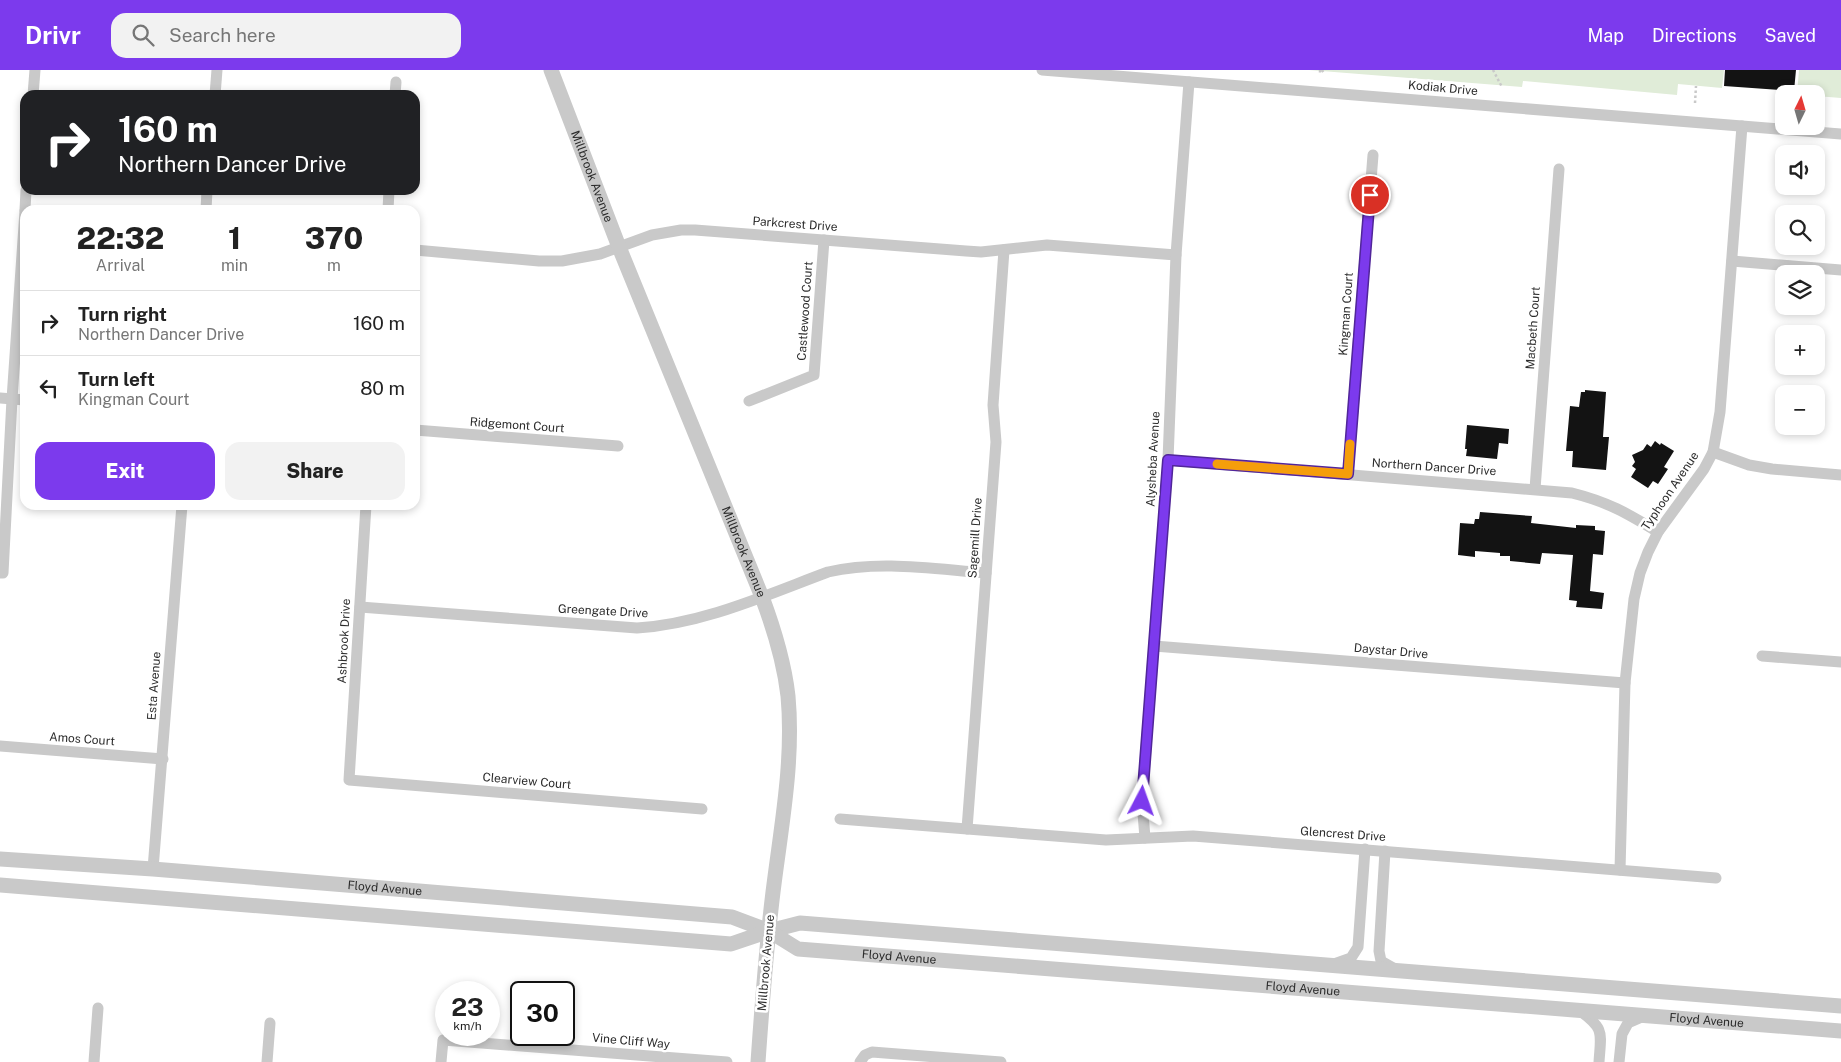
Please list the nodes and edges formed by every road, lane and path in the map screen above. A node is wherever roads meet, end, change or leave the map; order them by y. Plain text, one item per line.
1 (35, 70) edge
2 (217, 70) edge
3 (551, 70) edge
4 (1042, 70) edge
5 (1493, 70) edge
6 (1099, 72) edge
7 (396, 82) dead end
8 (1189, 82) junction
9 (1696, 86) dead end
10 (1502, 87) dead end
11 (33, 90) edge
12 (215, 90) edge
13 (395, 90) edge
14 (1695, 103) dead end
15 (1742, 126) junction
16 (1841, 134) edge
17 (1373, 155) dead end
18 (1559, 169) dead end
19 (824, 240) junction
20 (619, 247) junction
21 (420, 250) edge
22 (1004, 250) junction
23 (1176, 255) junction
24 (20, 259) edge
25 (1732, 261) junction
26 (1841, 270) edge
27 (6, 398) edge
28 (20, 399) edge
29 (749, 401) dead end
30 (420, 430) edge
31 (618, 446) dead end
32 (1713, 452) junction
33 (1168, 460) junction
34 (1348, 474) junction
35 (1841, 475) edge
36 (1535, 488) junction
37 (182, 510) edge
38 (366, 510) edge
39 (1658, 532) junction
40 (1, 573) edge
41 (986, 574) junction
42 (762, 597) junction
43 (360, 607) junction
44 (1154, 646) junction
45 (1762, 656) dead end
46 (1841, 662) edge
47 (1625, 683) junction
48 (0, 746) edge
49 (163, 759) junction
50 (349, 780) joint
51 (702, 809) dead end
52 (840, 819) dead end
53 (967, 829) junction
54 (1145, 838) junction
55 (1366, 849) junction
56 (1385, 851) junction
57 (0, 859) edge
58 (154, 869) junction
59 (1620, 870) junction
60 (1716, 878) dead end
61 (0, 885) edge
62 (769, 931) junction
63 (1334, 964) junction
64 (1396, 970) junction
65 (1841, 1006) edge
66 (98, 1008) dead end
67 (1579, 1010) junction
68 (1646, 1015) junction
69 (270, 1023) dead end
70 (1841, 1031) edge
71 (863, 1058) edge
72 (94, 1062) edge
73 (267, 1062) edge
74 (441, 1062) edge
75 (727, 1062) edge
76 (758, 1062) edge
77 (1001, 1062) edge
78 (1599, 1062) edge
79 (1619, 1062) edge

1 - 11 street
2 - 12 street
3 - 20 street, Millbrook Avenue
4 - 6 street, Kodiak Drive
5 - 10 path
6 - 8 street, Kodiak Drive
7 - 13 street
8 - 15 street, Kodiak Drive
8 - 23 street, Alysheba Avenue
9 - 14 path
15 - 16 street, Kodiak Drive
15 - 25 street, Typhoon Avenue
17 - 34 street, Kingman Court
18 - 36 street, Macbeth Court
19 - 20 street, Parkcrest Drive
19 - 22 street, Parkcrest Drive
19 - 29 street, Castlewood Court
20 - 21 street, Parkcrest Drive
20 - 42 street, Millbrook Avenue
22 - 23 street, Parkcrest Drive
22 - 41 street, Sagemill Drive
23 - 33 street, Alysheba Avenue
24 - 27 street
25 - 26 street
25 - 32 street, Typhoon Avenue
27 - 28 street
27 - 40 street
30 - 31 street, Ridgemont Court
32 - 35 street
32 - 39 street, Typhoon Avenue
33 - 34 street, Northern Dancer Drive
33 - 44 street, Alysheba Avenue
34 - 36 street, Northern Dancer Drive
36 - 39 street, Northern Dancer Drive
37 - 49 street, Esta Avenue
38 - 43 street, Ashbrook Drive
39 - 47 street, Typhoon Avenue
41 - 42 street, Greengate Drive
41 - 53 street, Sagemill Drive
42 - 43 street, Greengate Drive
42 - 62 street, Millbrook Avenue
43 - 50 street, Ashbrook Drive
44 - 47 street, Daystar Drive
44 - 54 street, Alysheba Avenue
45 - 46 street
47 - 59 street, Typhoon Avenue
48 - 49 street, Amos Court
49 - 58 street, Esta Avenue
50 - 51 street, Clearview Court
52 - 53 street, Glencrest Drive
53 - 54 street, Glencrest Drive
54 - 55 street, Glencrest Drive
55 - 56 street, Glencrest Drive
55 - 63 street
56 - 59 street, Glencrest Drive
56 - 64 street
57 - 58 street, Floyd Avenue
58 - 62 street, Floyd Avenue
59 - 60 street, Glencrest Drive
61 - 62 street, Floyd Avenue
62 - 63 street, Floyd Avenue
62 - 67 street, Floyd Avenue
62 - 76 street, Millbrook Avenue
63 - 64 street, Floyd Avenue
64 - 65 street, Floyd Avenue
66 - 72 street
67 - 68 street, Floyd Avenue
67 - 78 street
68 - 70 street, Floyd Avenue
68 - 79 street
69 - 73 street
71 - 77 street
74 - 75 street, Vine Cliff Way

